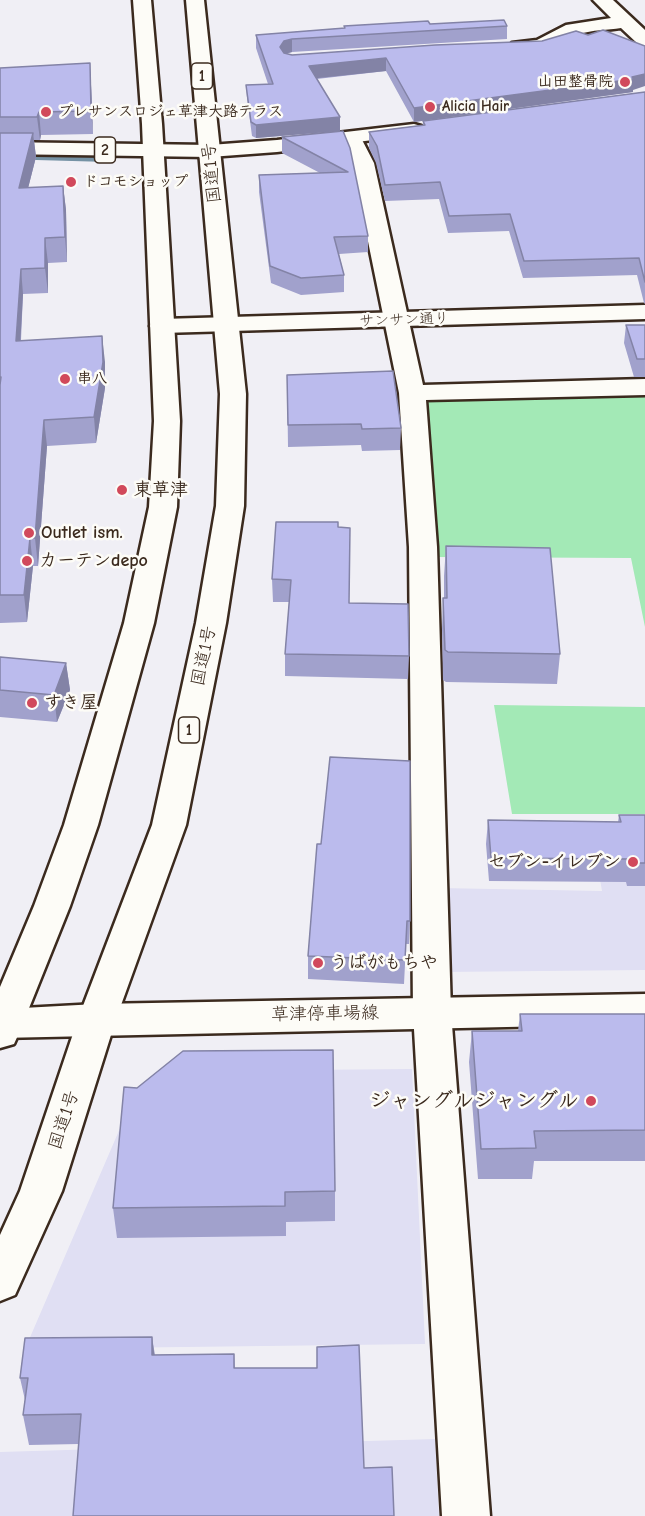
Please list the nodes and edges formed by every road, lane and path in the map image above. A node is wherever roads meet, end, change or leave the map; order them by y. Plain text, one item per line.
1 (142, 0) edge
2 (195, 0) edge
3 (602, 0) edge
4 (624, 22) junction
5 (645, 40) edge
6 (505, 48) edge
7 (434, 127) edge
8 (352, 138) junction
9 (0, 148) edge
10 (152, 150) junction
11 (210, 151) junction
12 (645, 312) edge
13 (396, 320) junction
14 (227, 324) junction
15 (162, 326) junction
16 (645, 387) edge
17 (412, 393) junction
18 (645, 1009) edge
19 (432, 1012) junction
20 (97, 1019) junction
21 (1, 1027) edge
22 (0, 1282) edge
23 (466, 1516) edge

1 - 10 main road
2 - 11 main road, 国道1号 / 1
3 - 4 main road
4 - 5 main road
4 - 6 main road
7 - 8 main road
8 - 11 main road
8 - 13 main road
9 - 10 main road, 2
10 - 11 main road, 2
10 - 15 main road
11 - 14 main road, 国道1号 / 1
12 - 13 main road, サンサン通り
13 - 14 main road, サンサン通り
13 - 17 main road
14 - 15 main road, サンサン通り
14 - 20 main road, 国道1号 / 1
15 - 21 main road
16 - 17 main road
17 - 19 main road
18 - 19 main road, 草津停車場線
19 - 20 main road, 草津停車場線
19 - 23 main road
20 - 21 main road, 草津停車場線
20 - 22 main road, 国道1号 / 1

